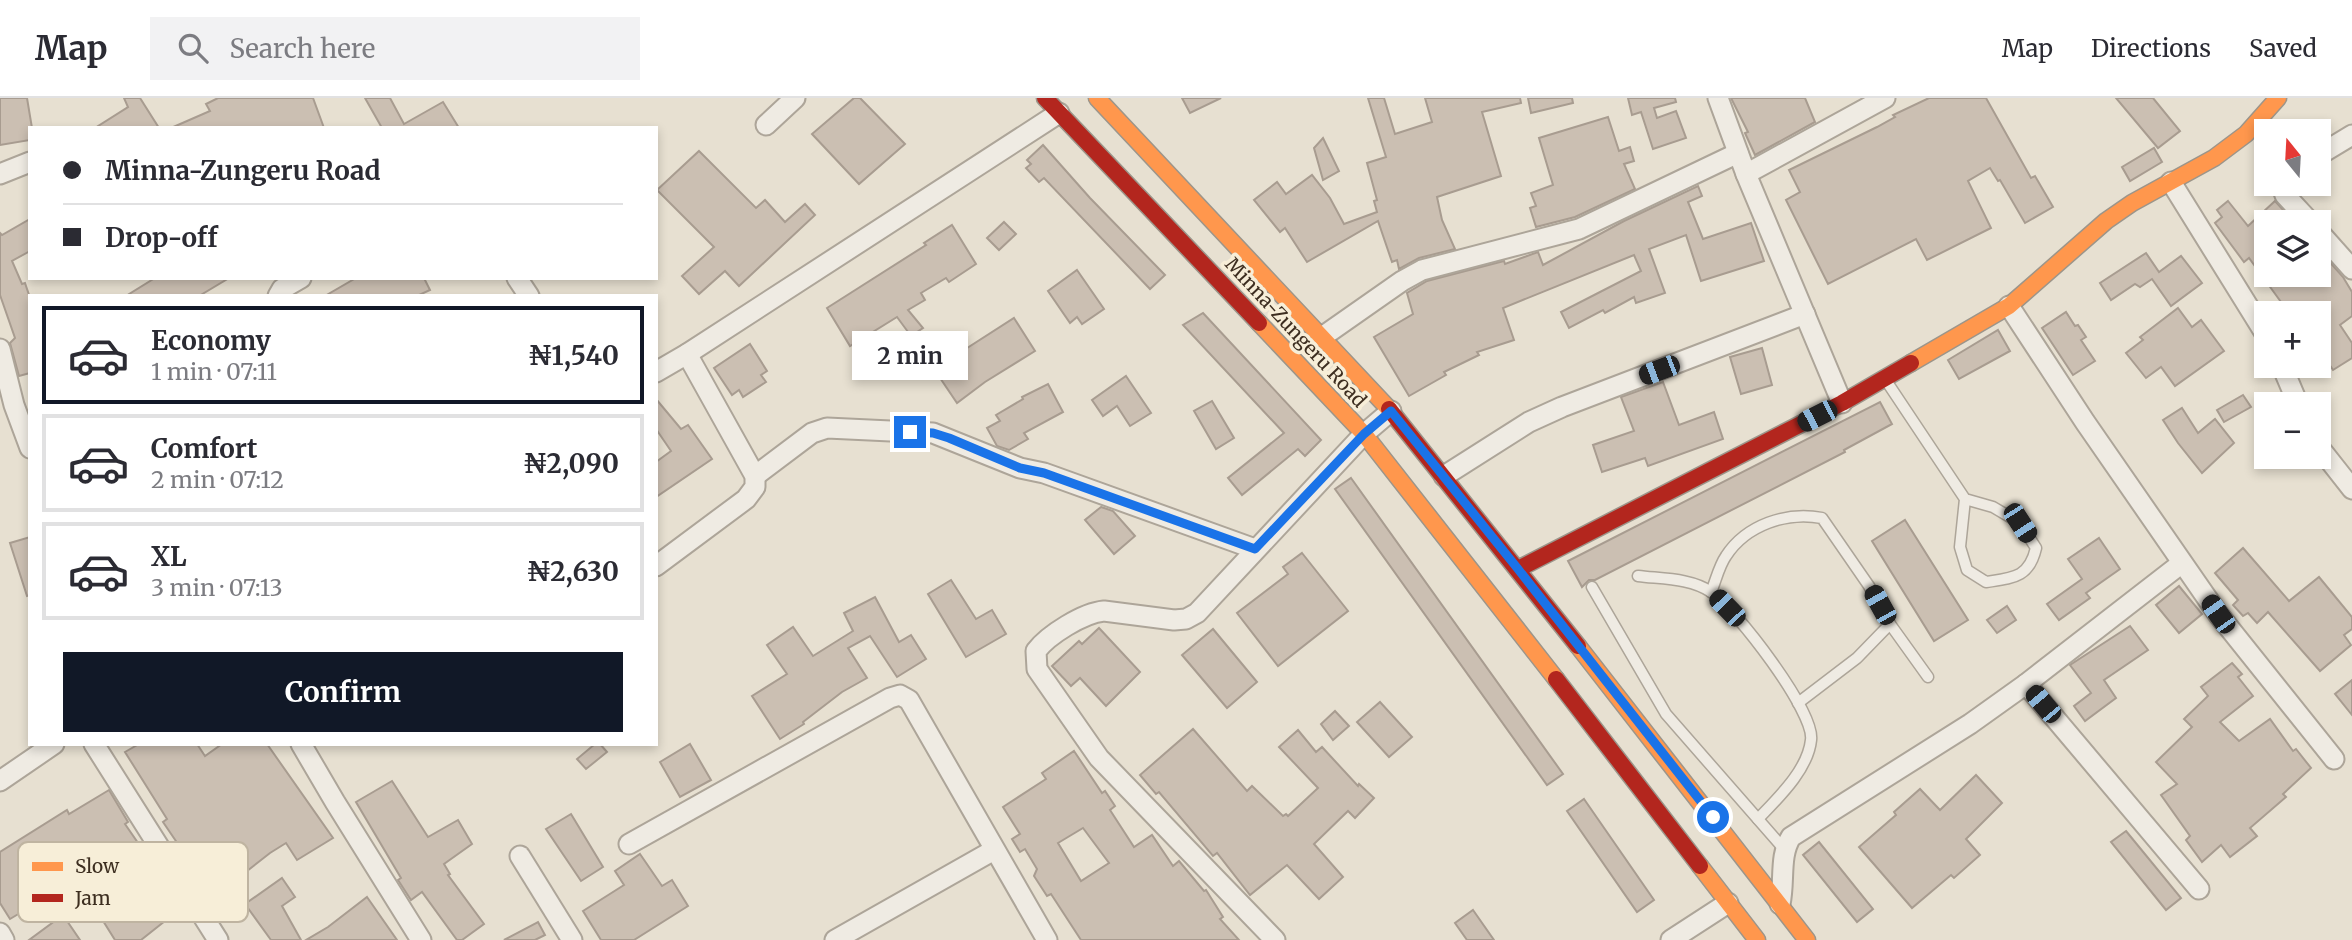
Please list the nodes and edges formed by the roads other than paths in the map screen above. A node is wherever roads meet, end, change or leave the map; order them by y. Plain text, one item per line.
1 (795, 98) edge
2 (1045, 98) edge
3 (1097, 98) edge
4 (1718, 98) edge
5 (1885, 98) edge
6 (2278, 98) edge
7 (1059, 113) junction
8 (766, 125) dead end
9 (2352, 135) edge
10 (2331, 148) edge
11 (1738, 153) junction
12 (28, 163) edge
13 (0, 174) edge
14 (1746, 174) junction
15 (2171, 182) junction
16 (2286, 196) edge
17 (2299, 210) edge
18 (2331, 245) edge
19 (2352, 269) edge
20 (298, 280) edge
21 (279, 294) edge
22 (2009, 306) junction
23 (1805, 314) junction
24 (2254, 316) edge
25 (1322, 337) junction
26 (0, 349) edge
27 (687, 354) junction
28 (658, 371) edge
29 (1884, 379) junction
30 (1842, 403) junction
31 (1391, 411) junction
32 (1364, 434) junction
33 (28, 443) edge
34 (2331, 462) edge
35 (755, 476) junction
36 (1444, 477) junction
37 (2352, 489) edge
38 (1965, 499) junction
39 (1255, 549) junction
40 (2182, 563) junction
41 (658, 565) edge
42 (1518, 569) junction
43 (1638, 576) dead end
44 (1592, 587) dead end
45 (1711, 592) junction
46 (1890, 624) junction
47 (1928, 677) dead end
48 (2025, 684) junction
49 (1798, 703) junction
50 (1666, 714) junction
51 (1645, 730) junction
52 (51, 746) edge
53 (95, 746) edge
54 (302, 746) edge
55 (2334, 759) dead end
56 (0, 781) edge
57 (1758, 819) junction
58 (156, 842) edge
59 (629, 844) dead end
60 (1784, 849) junction
61 (994, 850) junction
62 (520, 856) dead end
63 (2199, 889) dead end
64 (1728, 903) junction
65 (1780, 904) junction
66 (207, 922) edge
67 (0, 933) edge
68 (4, 940) edge
69 (218, 940) edge
70 (421, 940) edge
71 (572, 940) edge
72 (835, 940) edge
73 (1047, 940) edge
74 (1275, 940) edge
75 (1671, 940) edge
76 (1757, 940) edge
77 (1807, 940) edge

1 - 8 street
2 - 7 main road, Minna-Zungeru Road
3 - 25 main road, Minna-Zungeru Road
4 - 11 street
5 - 14 street
6 - 15 main road
7 - 27 street
7 - 32 main road, Minna-Zungeru Road
9 - 10 street
11 - 14 street
11 - 25 street
12 - 13 street
14 - 23 street
15 - 22 main road
15 - 24 street
16 - 17 street
18 - 19 street
20 - 21 street
22 - 29 main road
22 - 40 street
23 - 30 street
23 - 36 street
25 - 31 main road, Minna-Zungeru Road
26 - 33 street
27 - 28 street
27 - 35 street
29 - 30 main road
29 - 38 lane
30 - 42 main road
31 - 32 street
31 - 36 main road, Minna-Zungeru Road
32 - 39 street
32 - 64 main road, Minna-Zungeru Road
34 - 37 street
35 - 39 street
35 - 41 street
36 - 42 main road, Minna-Zungeru Road
38 - 38 lane
39 - 74 street
40 - 48 street
40 - 55 street
42 - 51 main road, Minna-Zungeru Road
43 - 45 lane
44 - 50 lane
45 - 46 lane
45 - 49 lane
46 - 47 lane
46 - 49 lane
48 - 60 street
48 - 63 street
49 - 57 lane
50 - 51 lane
50 - 57 lane
51 - 65 main road, Minna-Zungeru Road
52 - 56 street
53 - 58 street
54 - 70 street
57 - 60 lane
59 - 61 street
60 - 65 street
61 - 72 street
61 - 73 street
62 - 71 street
64 - 75 street
64 - 76 main road, Minna-Zungeru Road
65 - 77 main road, Minna-Zungeru Road
66 - 69 street
67 - 68 street

